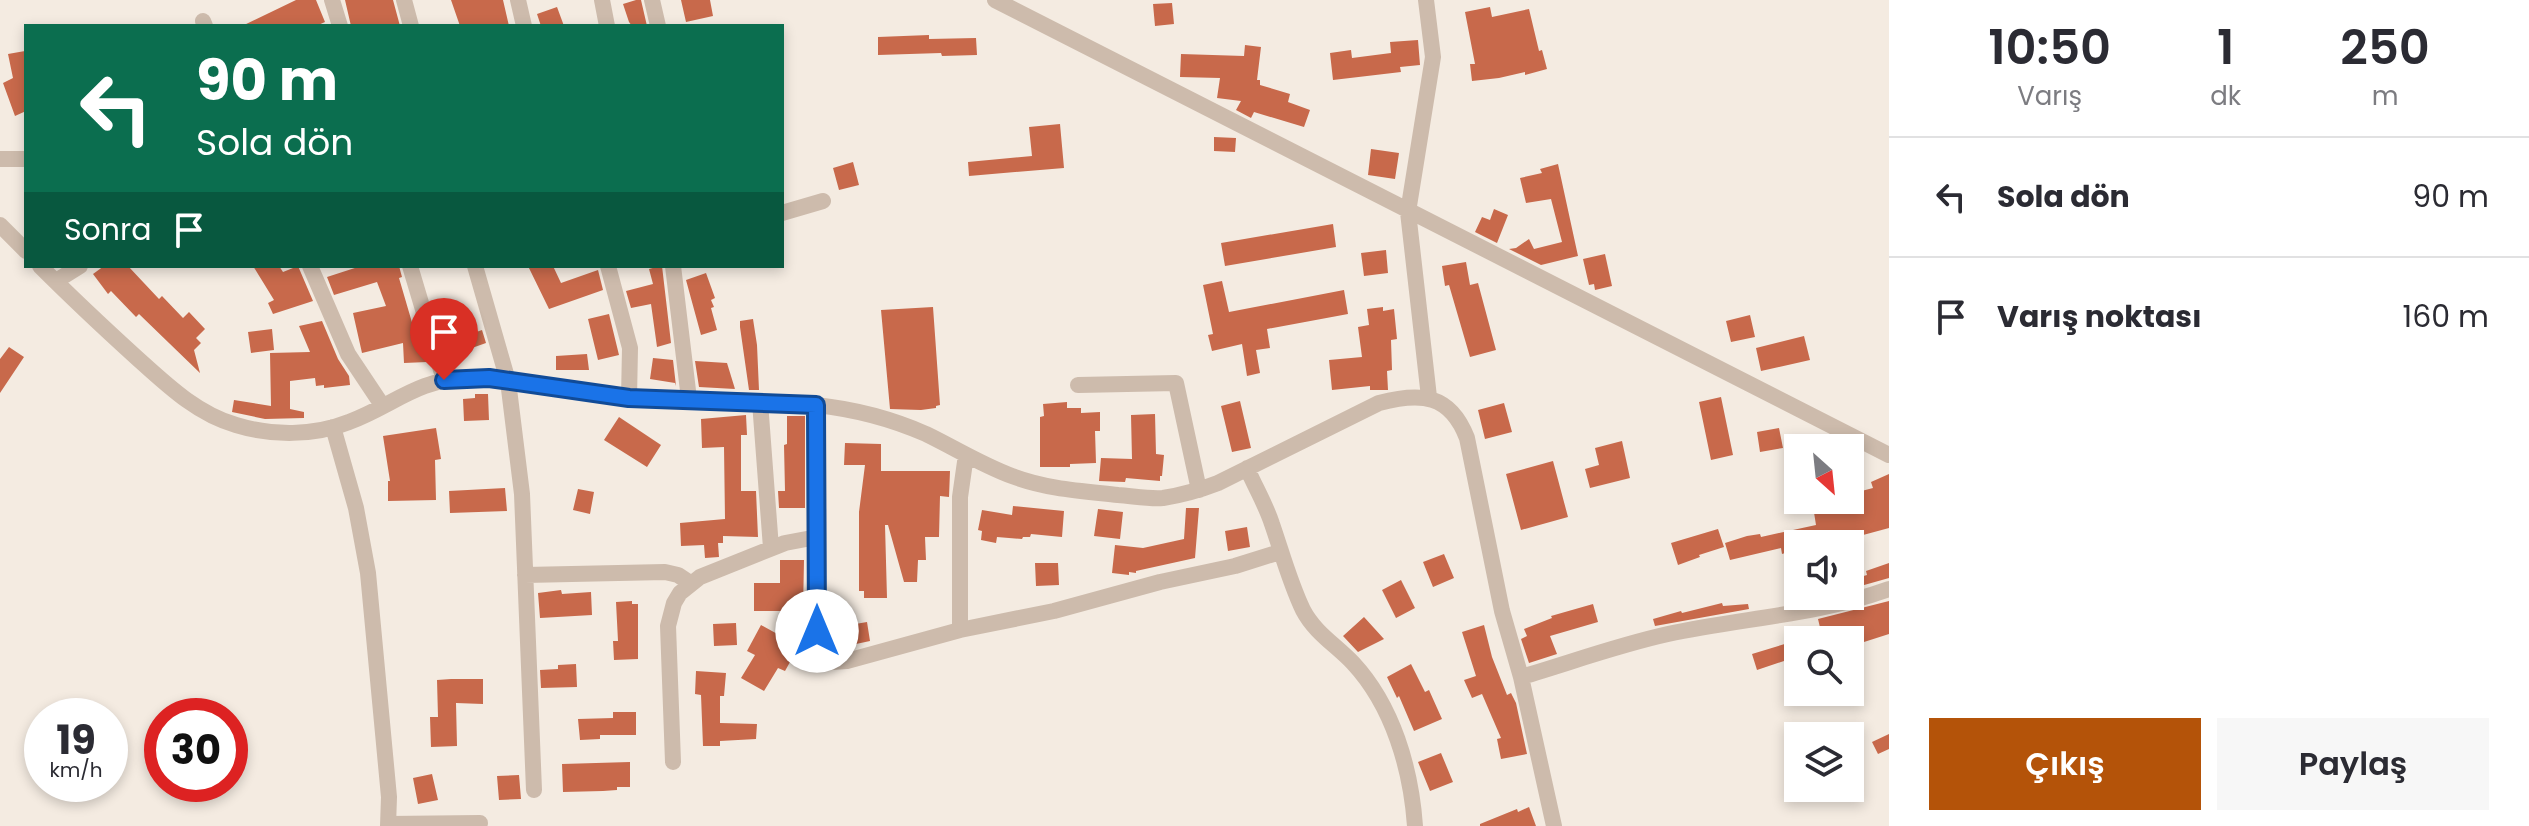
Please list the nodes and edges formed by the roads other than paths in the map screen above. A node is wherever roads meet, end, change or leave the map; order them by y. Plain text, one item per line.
1 (332, 0) edge
2 (404, 0) edge
3 (518, 0) edge
4 (602, 0) edge
5 (652, 0) edge
6 (995, 0) edge
7 (1426, 0) edge
8 (339, 24) edge
9 (410, 24) edge
10 (524, 24) edge
11 (607, 24) edge
12 (658, 24) edge
13 (0, 159) edge
14 (24, 159) edge
15 (823, 201) dead end
16 (784, 212) edge
17 (1408, 212) junction
18 (0, 225) edge
19 (24, 249) edge
20 (42, 268) edge
21 (77, 268) edge
22 (311, 268) edge
23 (411, 268) edge
24 (476, 268) edge
25 (609, 268) edge
26 (673, 268) edge
27 (56, 281) junction
28 (444, 380) junction
29 (508, 381) junction
30 (1078, 385) dead end
31 (1429, 397) junction
32 (629, 398) junction
33 (689, 399) junction
34 (760, 402) junction
35 (382, 405) junction
36 (816, 405) junction
37 (333, 427) junction
38 (966, 455) junction
39 (1889, 455) edge
40 (1247, 468) junction
41 (1199, 490) junction
42 (817, 537) junction
43 (771, 548) junction
44 (1280, 552) junction
45 (525, 575) junction
46 (690, 583) junction
47 (1889, 589) edge
48 (960, 630) junction
49 (1521, 677) junction
50 (673, 762) dead end
51 (534, 790) dead end
52 (480, 823) dead end
53 (388, 825) edge
54 (1415, 826) edge
55 (1554, 826) edge

1 - 8 street
2 - 9 street
3 - 10 street
4 - 11 street
5 - 12 street
6 - 17 street
7 - 17 street
13 - 14 street
15 - 16 street
17 - 31 street
17 - 39 street
18 - 19 street
20 - 27 street
21 - 27 street
22 - 35 street
23 - 28 street
24 - 29 street
25 - 32 street
26 - 33 street
27 - 37 street
28 - 29 street
28 - 35 street
29 - 32 street
29 - 45 street
30 - 41 street
31 - 40 street
31 - 49 street
32 - 33 street
33 - 34 street
34 - 36 street
34 - 43 street
35 - 37 street
36 - 38 street
36 - 42 street
37 - 53 street
38 - 41 street
38 - 48 street
40 - 41 street
40 - 44 street
42 - 43 street
42 - 48 street
43 - 46 street
44 - 48 street
44 - 54 street
45 - 46 street
45 - 51 street
46 - 50 street
47 - 49 street
49 - 55 street
52 - 53 street

